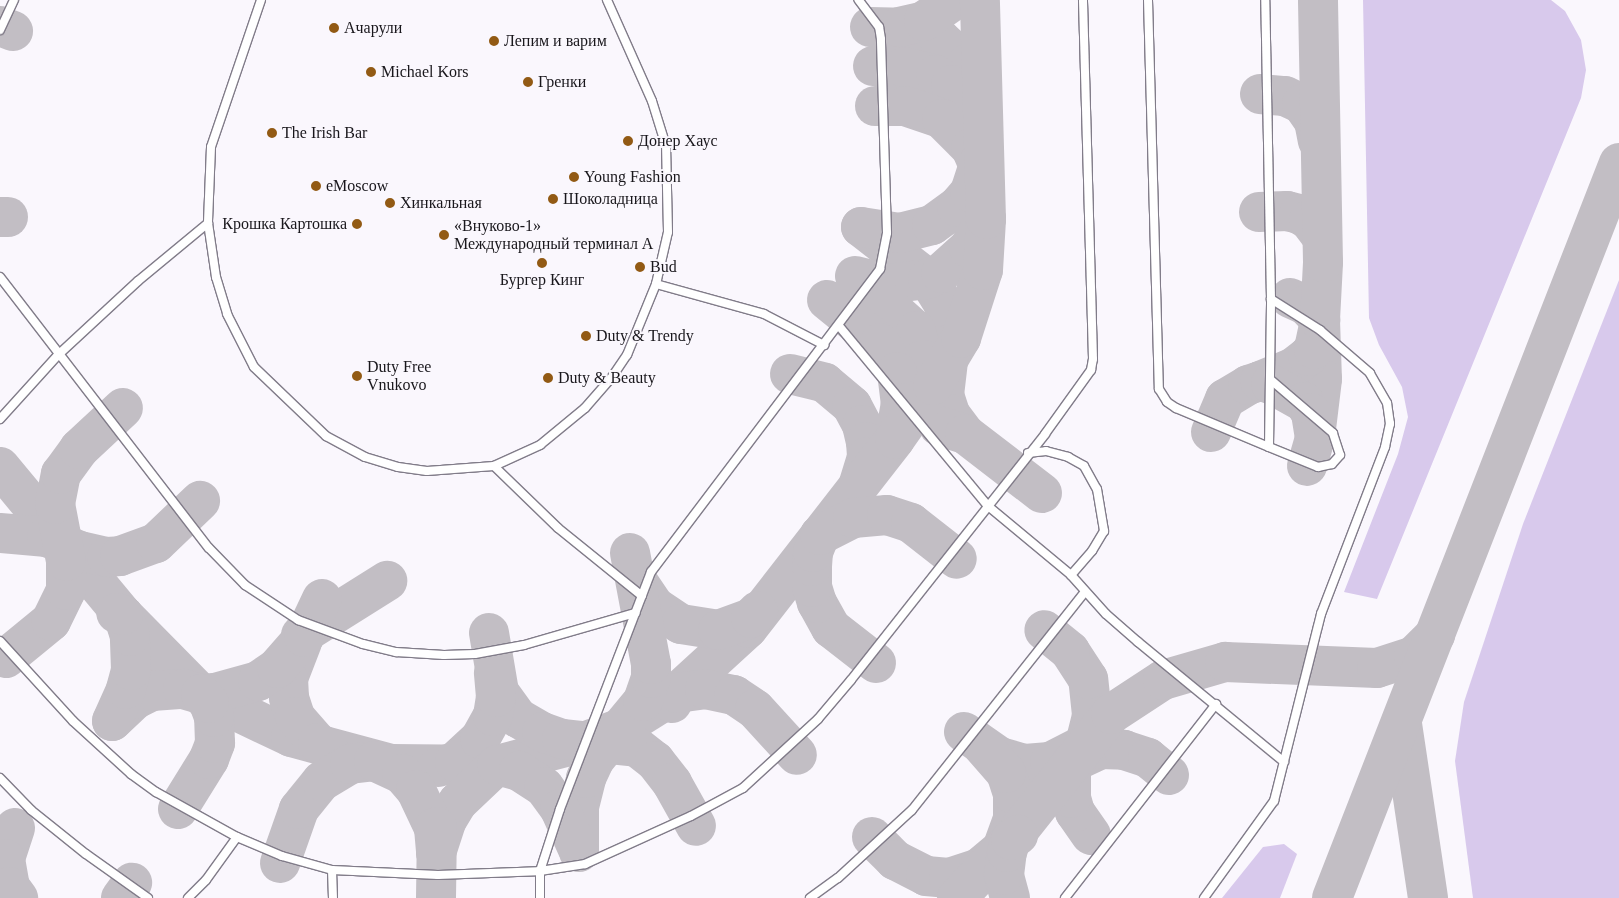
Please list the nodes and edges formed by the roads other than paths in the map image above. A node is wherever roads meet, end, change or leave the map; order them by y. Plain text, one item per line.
1 (14, 0) edge
2 (261, 0) edge
3 (607, 0) edge
4 (860, 0) edge
5 (1083, 0) edge
6 (1148, 0) edge
7 (1265, 0) edge
8 (0, 30) edge
9 (208, 223) junction
10 (0, 277) edge
11 (656, 284) junction
12 (1271, 299) junction
13 (839, 326) junction
14 (824, 345) junction
15 (58, 355) junction
16 (1271, 380) junction
17 (0, 419) edge
18 (1269, 447) junction
19 (1028, 454) junction
20 (494, 466) junction
21 (988, 506) junction
22 (1071, 575) junction
23 (1085, 592) junction
24 (642, 596) junction
25 (635, 613) junction
26 (0, 641) edge
27 (1216, 704) junction
28 (1284, 762) junction
29 (0, 778) edge
30 (237, 838) junction
31 (332, 870) junction
32 (540, 871) junction
33 (148, 898) edge
34 (188, 898) edge
35 (333, 898) edge
36 (540, 898) edge
37 (810, 898) edge
38 (1065, 898) edge
39 (1204, 898) edge

1 - 8 lane
2 - 9 lane
3 - 11 lane
4 - 13 lane
5 - 19 lane
6 - 18 lane
7 - 12 lane
9 - 15 lane
9 - 20 lane
10 - 15 lane
11 - 14 lane
11 - 20 lane
12 - 16 lane
12 - 28 lane
13 - 14 lane
13 - 21 lane
14 - 24 lane
15 - 17 lane
15 - 25 lane
16 - 18 lane
16 - 18 lane
19 - 21 lane
19 - 22 lane
20 - 24 lane
21 - 22 lane
21 - 32 lane
22 - 23 lane
23 - 27 lane
23 - 37 lane
24 - 25 lane
25 - 32 lane
26 - 30 lane
27 - 28 lane
27 - 38 lane
28 - 39 lane
29 - 33 lane
30 - 31 lane
30 - 34 lane
31 - 32 lane
31 - 35 lane
32 - 36 lane

